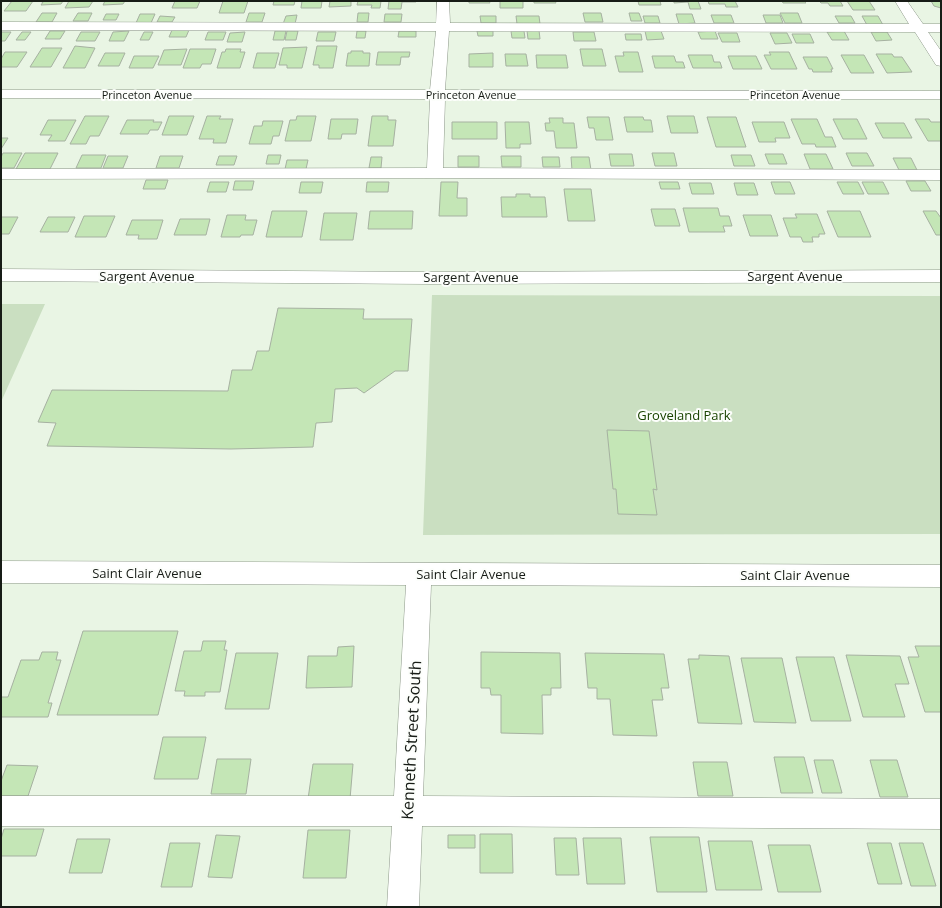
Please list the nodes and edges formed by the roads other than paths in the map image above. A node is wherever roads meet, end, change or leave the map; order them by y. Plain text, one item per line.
1 (442, 1) edge
2 (901, 1) edge
3 (1, 26) edge
4 (443, 27) junction
5 (919, 28) junction
6 (941, 28) edge
7 (941, 62) edge
8 (1, 94) edge
9 (437, 94) junction
10 (941, 95) edge
11 (435, 173) junction
12 (1, 174) edge
13 (941, 175) edge
14 (1, 275) edge
15 (941, 276) edge
16 (1, 572) edge
17 (418, 574) junction
18 (941, 576) edge
19 (408, 811) junction
20 (1, 812) edge
21 (941, 814) edge
22 (404, 907) edge

1 - 4 street
2 - 5 street
3 - 4 street
4 - 5 street
4 - 9 street
5 - 6 street
5 - 7 street
8 - 9 street, Princeton Avenue
9 - 10 street, Princeton Avenue
9 - 11 street
11 - 12 street
11 - 13 street
14 - 15 street, Sargent Avenue
16 - 17 street, Saint Clair Avenue
17 - 18 street, Saint Clair Avenue
17 - 19 street, Kenneth Street South
19 - 20 street
19 - 21 street
19 - 22 street, Kenneth Street South

